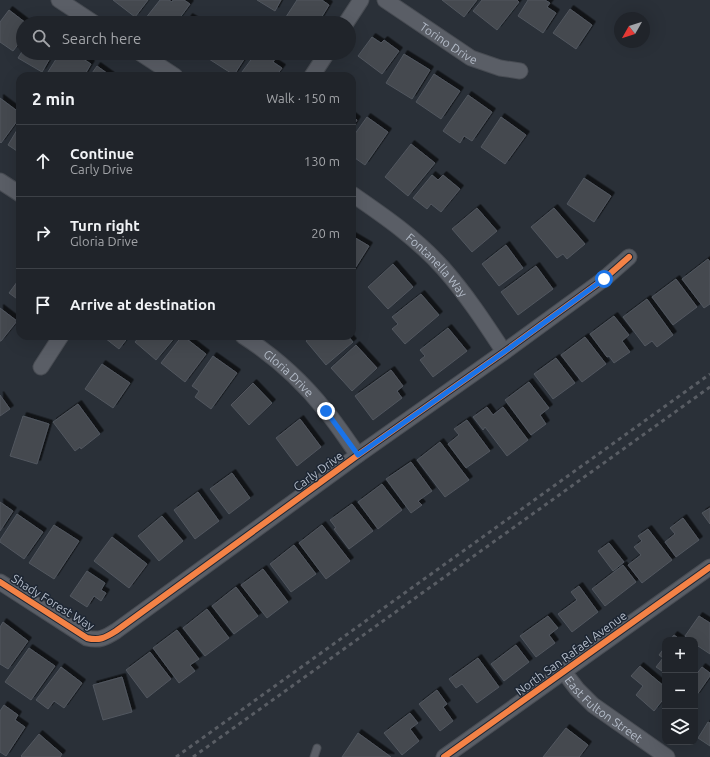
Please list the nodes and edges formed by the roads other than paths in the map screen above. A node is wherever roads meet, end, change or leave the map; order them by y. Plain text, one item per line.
1 (59, 0) edge
2 (362, 0) edge
3 (385, 0) edge
4 (83, 16) edge
5 (351, 16) edge
6 (151, 60) edge
7 (322, 60) edge
8 (520, 71) dead end
9 (169, 72) edge
10 (315, 72) edge
11 (0, 181) edge
12 (16, 191) edge
13 (356, 197) edge
14 (629, 257) dead end
15 (58, 340) edge
16 (249, 340) edge
17 (504, 352) junction
18 (40, 367) dead end
19 (358, 455) junction
20 (710, 567) edge
21 (0, 582) edge
22 (95, 640) joint
23 (564, 672) junction
24 (317, 748) dead end
25 (314, 757) edge
26 (444, 757) edge
27 (667, 757) edge

1 - 4 street
2 - 5 street
3 - 8 street, Torino Drive
6 - 9 street
7 - 10 street
11 - 12 street
13 - 17 street, Fontanella Way
14 - 17 street, Carly Drive
15 - 18 street
16 - 19 street, Gloria Drive
17 - 19 street, Carly Drive
19 - 22 street, Carly Drive
20 - 23 street, North San Rafael Avenue
21 - 22 street, Shady Forest Way
23 - 26 street, North San Rafael Avenue
23 - 27 street, East Fulton Street
24 - 25 lane

